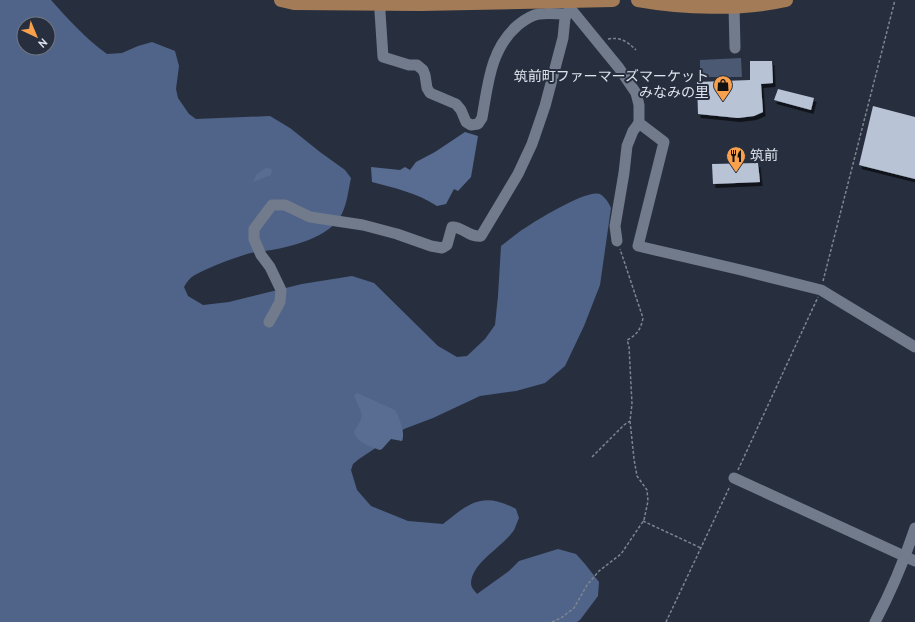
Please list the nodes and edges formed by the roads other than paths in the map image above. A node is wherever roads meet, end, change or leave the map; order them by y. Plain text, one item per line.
1 (281, 0) edge
2 (613, 0) edge
3 (638, 0) edge
4 (687, 0) edge
5 (786, 0) edge
6 (381, 3) junction
7 (733, 4) edge
8 (564, 5) edge
9 (732, 48) dead end
10 (639, 123) junction
11 (617, 241) road end
12 (269, 322) dead end
13 (915, 347) edge
14 (734, 478) road end
15 (915, 528) edge
16 (910, 558) edge
17 (875, 622) edge

1 - 6 main road
2 - 8 main road
3 - 7 main road
4 - 7 street
5 - 7 main road
6 - 8 main road
6 - 8 street
7 - 9 street
8 - 10 street
8 - 12 street
10 - 11 street
10 - 13 street
14 - 16 street
15 - 16 street
16 - 17 street

